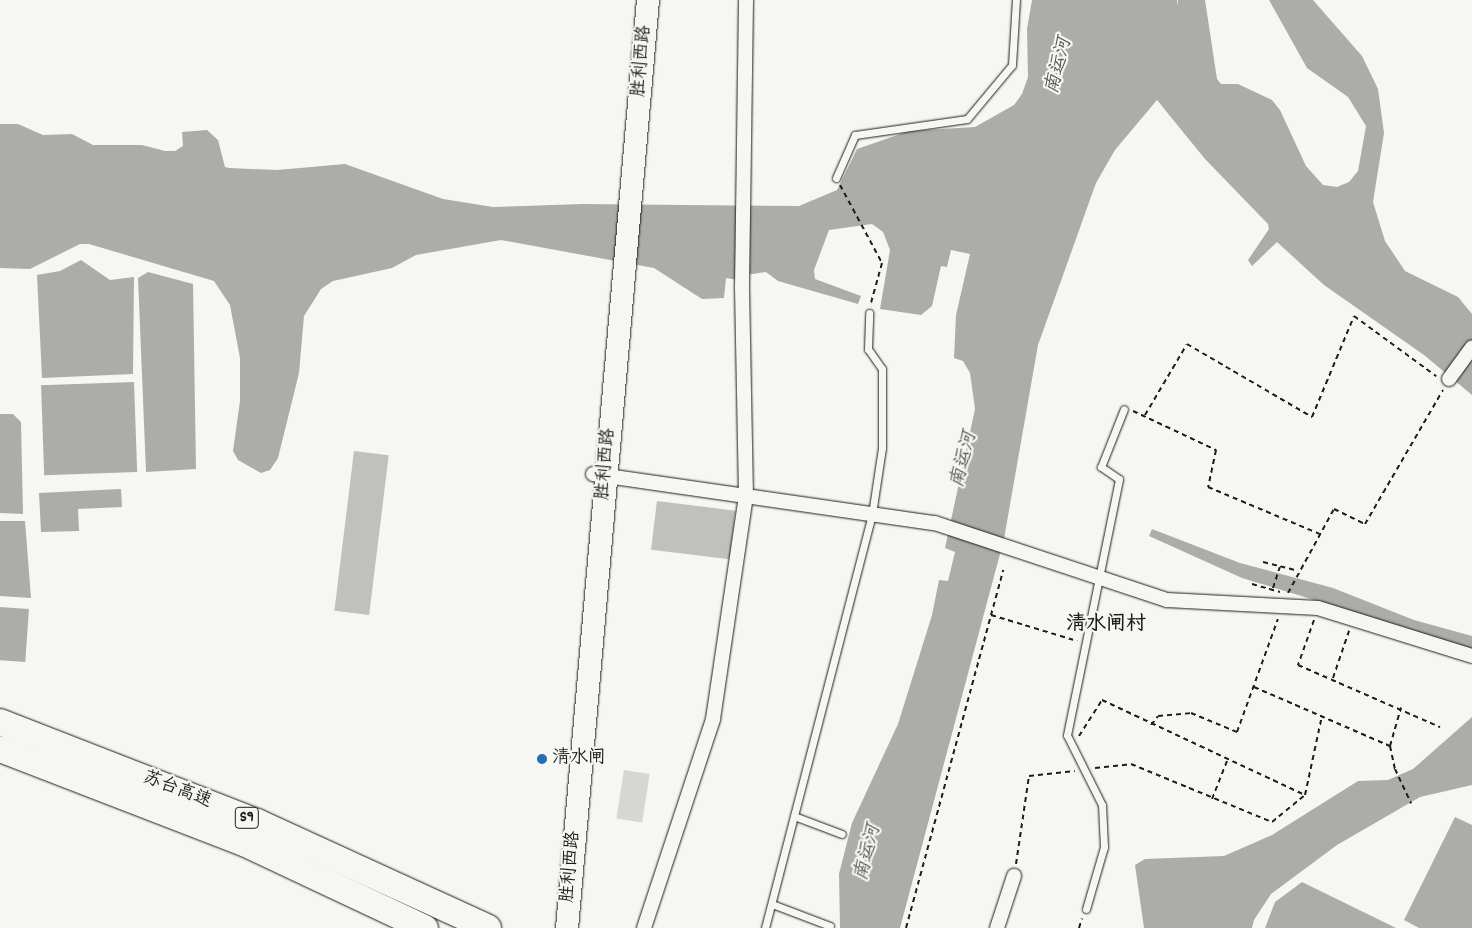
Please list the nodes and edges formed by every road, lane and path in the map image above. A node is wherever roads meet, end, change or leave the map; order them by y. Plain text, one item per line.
1 (635, 0) edge
2 (648, 0) edge
3 (746, 0) edge
4 (1016, 0) edge
5 (836, 178) joint
6 (624, 199) junction
7 (869, 313) joint
8 (1472, 347) edge
9 (1448, 381) junction
10 (1124, 409) joint
11 (1145, 414) junction
12 (599, 475) junction
13 (746, 496) junction
14 (872, 514) junction
15 (1320, 534) junction
16 (1263, 562) dead end
17 (1280, 566) junction
18 (1003, 570) dead end
19 (1298, 571) junction
20 (1100, 577) junction
21 (1252, 584) dead end
22 (1272, 589) junction
23 (1284, 600) junction
24 (1318, 608) junction
25 (991, 615) junction
26 (1353, 619) junction
27 (1086, 644) junction
28 (1472, 656) edge
29 (1333, 678) junction
30 (1254, 687) junction
31 (1401, 708) junction
32 (1322, 716) junction
33 (0, 722) edge
34 (1151, 725) junction
35 (1440, 727) dead end
36 (1390, 746) junction
37 (1072, 748) junction
38 (0, 750) edge
39 (1227, 761) junction
40 (1082, 770) junction
41 (1305, 796) junction
42 (1212, 799) junction
43 (1411, 804) dead end
44 (794, 816) junction
45 (842, 834) dead end
46 (1014, 876) joint
47 (772, 904) junction
48 (1086, 909) dead end
49 (830, 926) dead end
50 (425, 928) edge
51 (488, 928) edge
52 (554, 928) edge
53 (566, 928) edge
54 (644, 928) edge
55 (766, 928) edge
56 (906, 928) edge
57 (997, 928) edge

1 - 6 main road, 胜利西路
2 - 6 main road, 胜利西路
3 - 13 street
4 - 5 lane
5 - 7 path
6 - 12 main road, 胜利西路
7 - 14 lane
8 - 9 street
9 - 11 path
9 - 15 path
10 - 11 path
10 - 20 lane
11 - 15 path
12 - 13 street
12 - 52 main road, 胜利西路
12 - 53 main road, 胜利西路
13 - 14 street
13 - 54 street
14 - 20 street
14 - 44 lane
15 - 19 path
16 - 17 path
17 - 19 path
17 - 22 path
18 - 25 path
19 - 23 path
20 - 23 street
20 - 27 lane
21 - 22 path
22 - 23 path
23 - 24 street
23 - 30 path
24 - 26 street
24 - 29 path
25 - 27 path
25 - 56 path
26 - 28 street
26 - 29 path
27 - 37 lane
29 - 31 path
30 - 32 path
30 - 34 path
31 - 35 path
31 - 36 path
32 - 36 path
32 - 41 path
33 - 51 highway, 苏台高速 / S9
34 - 37 path
34 - 39 path
36 - 43 path
37 - 40 lane
38 - 50 highway, 苏台高速 / S9
39 - 41 path
39 - 42 path
40 - 42 path
40 - 46 path
40 - 48 lane
41 - 42 path
44 - 45 lane
44 - 47 lane
46 - 57 street
47 - 49 lane
47 - 55 lane

